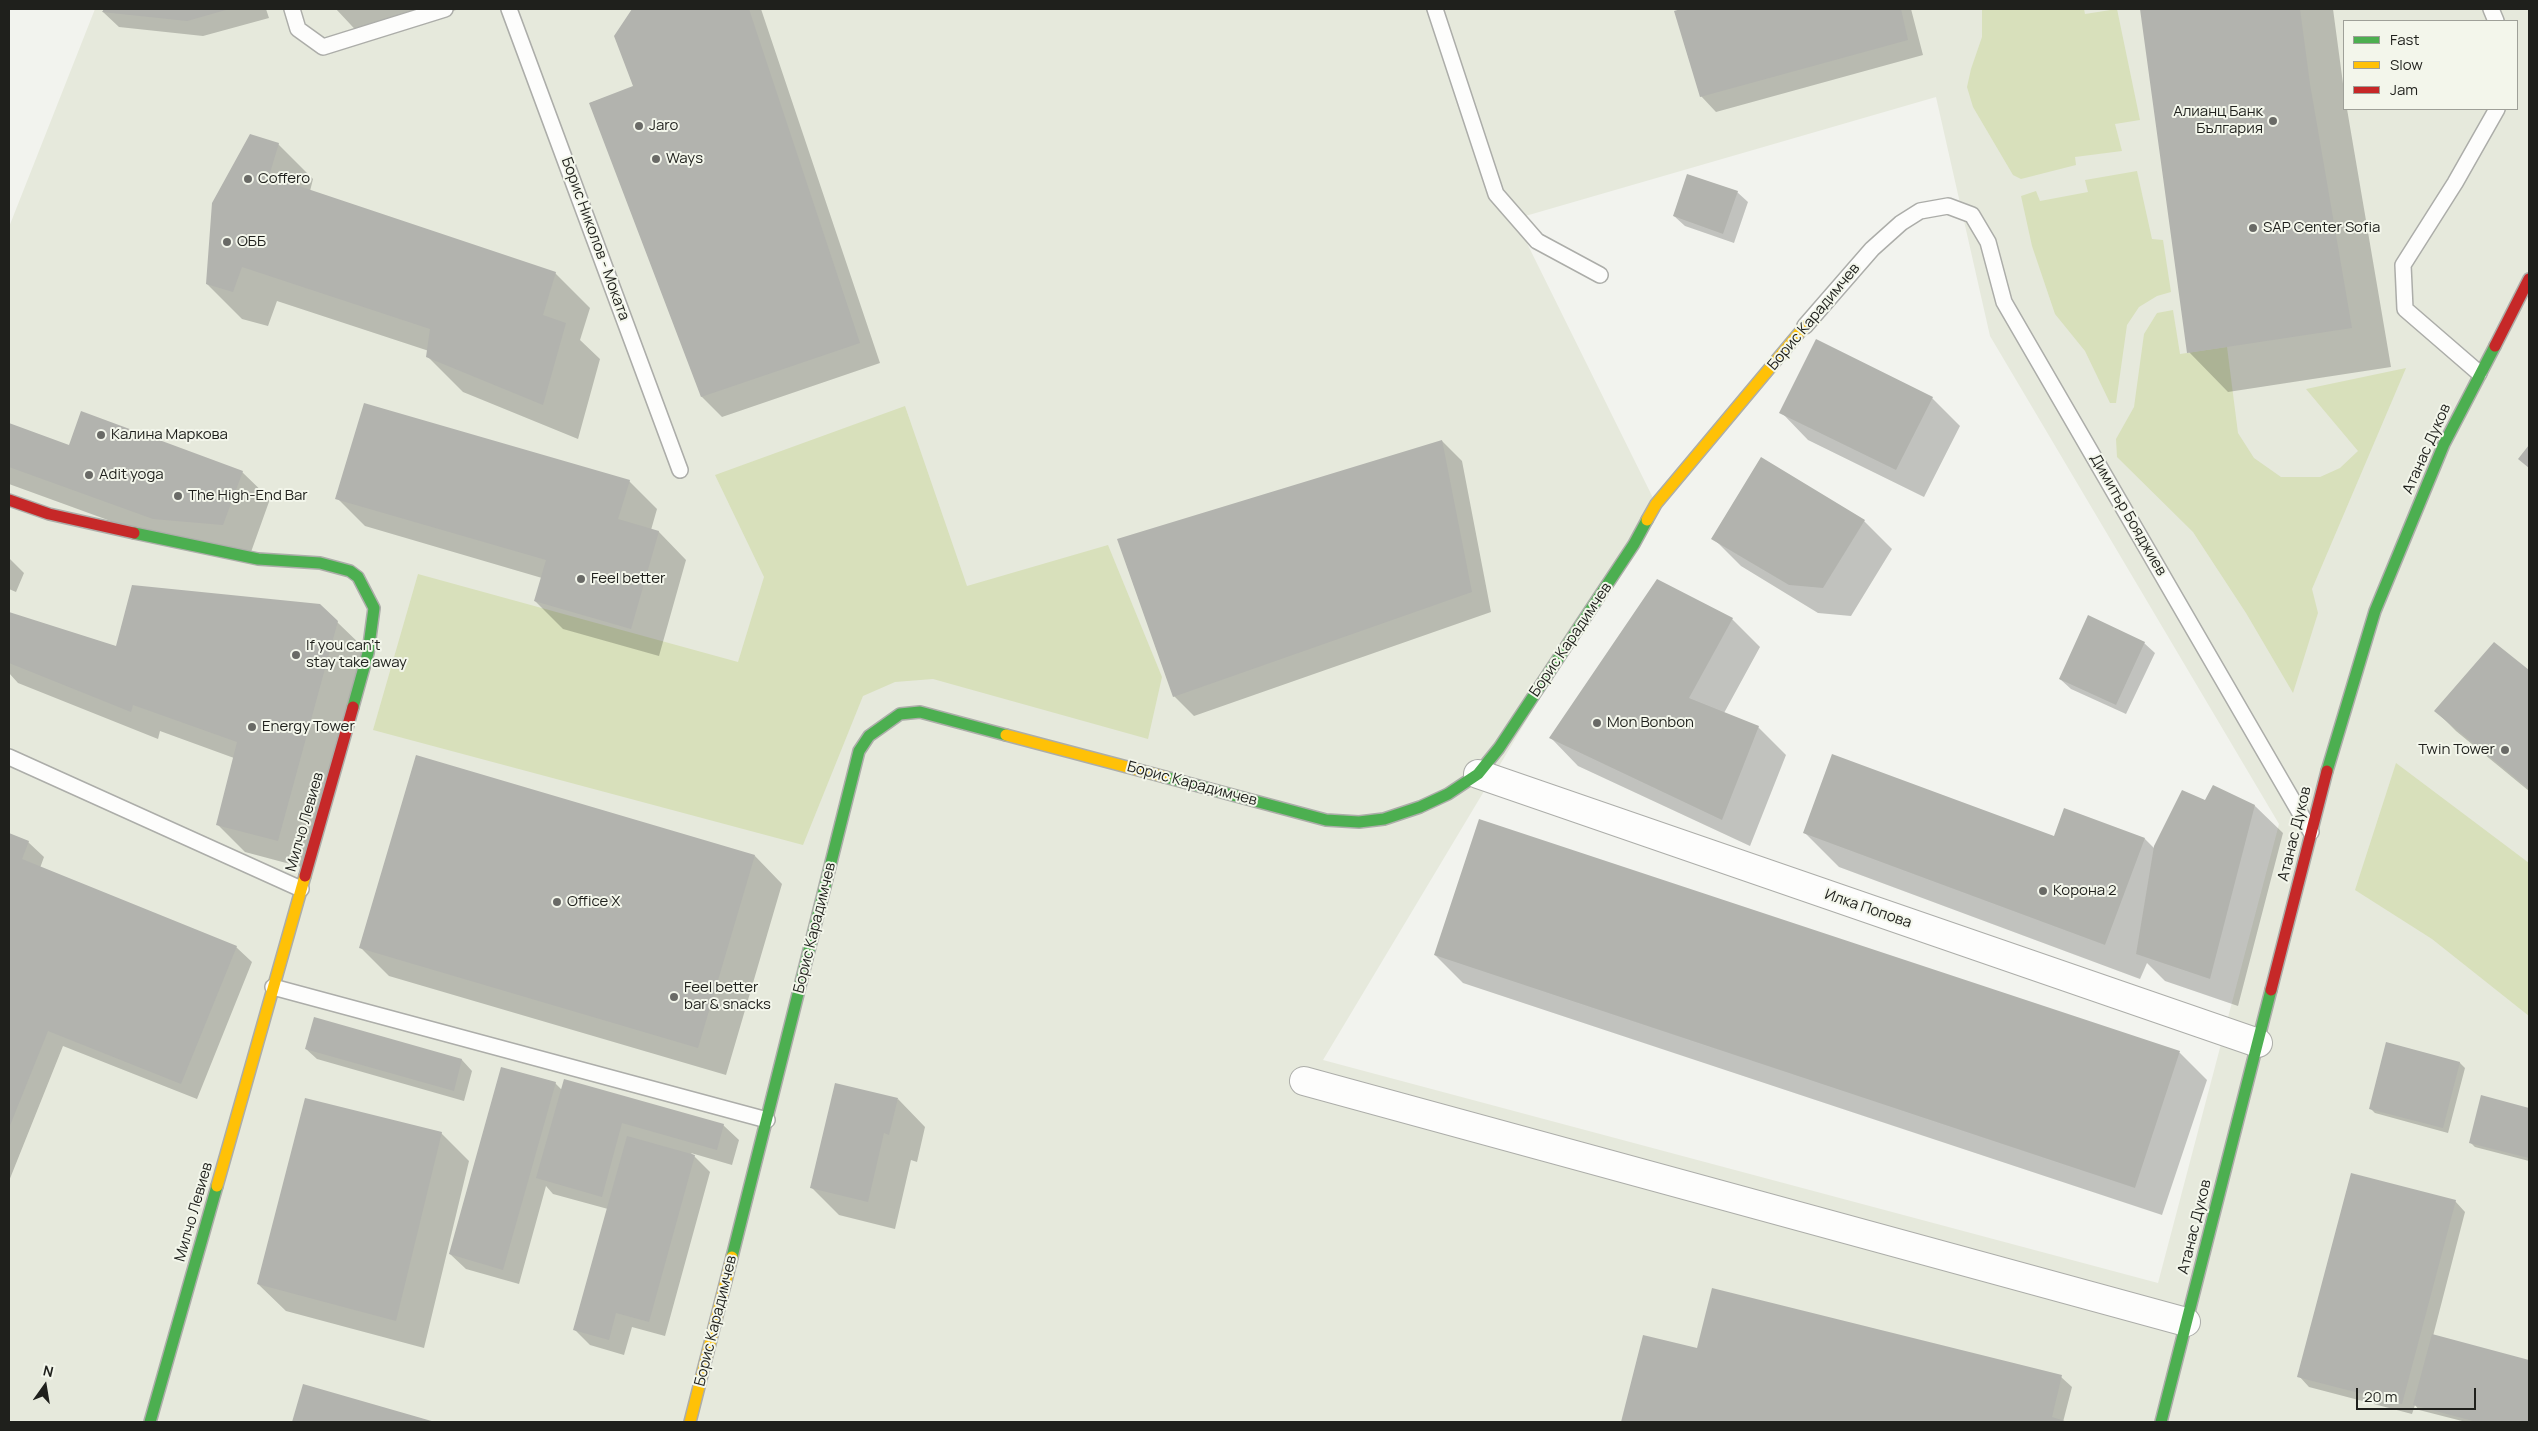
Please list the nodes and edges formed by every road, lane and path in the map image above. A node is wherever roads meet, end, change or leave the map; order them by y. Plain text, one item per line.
1 (292, 9) edge
2 (445, 9) edge
3 (509, 9) edge
4 (1435, 9) edge
5 (2496, 110) edge
6 (1948, 206) joint
7 (1600, 275) dead end
8 (2529, 279) edge
9 (1805, 326) joint
10 (2479, 374) junction
11 (680, 470) dead end
12 (9, 500) edge
13 (9, 757) edge
14 (1478, 774) junction
15 (2311, 832) junction
16 (301, 889) junction
17 (273, 987) junction
18 (2258, 1043) junction
19 (1304, 1080) dead end
20 (767, 1120) junction
21 (2186, 1322) junction
22 (150, 1422) edge
23 (690, 1422) edge
24 (2161, 1422) edge

1 - 2 lane
3 - 11 lane, Борис Николов - Моката
4 - 7 lane
5 - 10 lane
6 - 9 lane, Борис Карадимчев
6 - 15 lane, Димитър Бояджиев
8 - 10 street, Атанас Дуков
9 - 14 street, Борис Карадимчев
10 - 15 street, Атанас Дуков
12 - 16 street, Милчо Левиев
13 - 16 lane
14 - 18 street, Илка Попова
14 - 20 street, Борис Карадимчев
15 - 18 street, Атанас Дуков
16 - 17 street, Милчо Левиев
17 - 20 lane
17 - 22 street, Милчо Левиев
18 - 21 street, Атанас Дуков
19 - 21 street
20 - 23 street, Борис Карадимчев
21 - 24 street, Атанас Дуков

